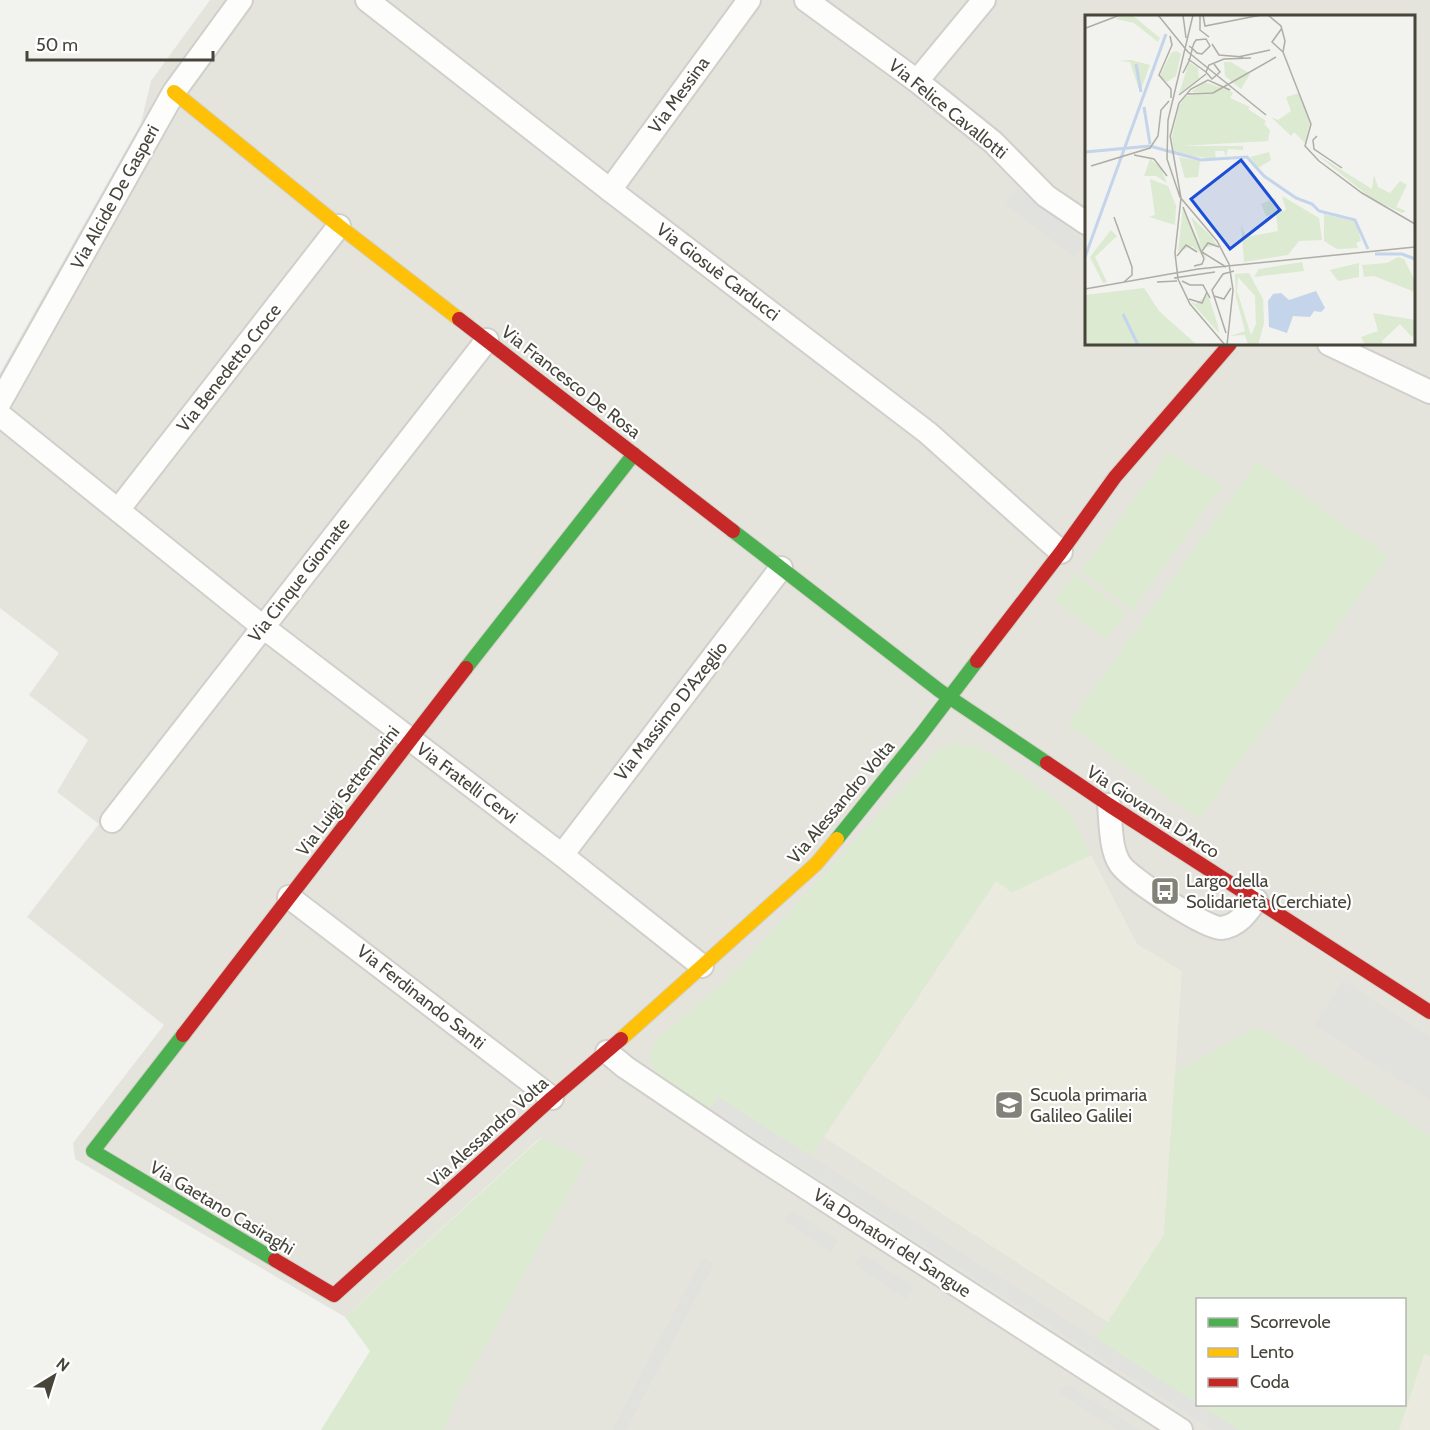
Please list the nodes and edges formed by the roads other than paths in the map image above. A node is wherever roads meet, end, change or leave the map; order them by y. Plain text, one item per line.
1 (241, 0) edge
2 (367, 0) edge
3 (749, 0) edge
4 (806, 0) edge
5 (984, 0) edge
6 (918, 81) junction
7 (174, 92) junction
8 (610, 190) junction
9 (1085, 222) edge
10 (339, 226) junction
11 (487, 340) junction
12 (1229, 345) edge
13 (1331, 345) edge
14 (1430, 392) edge
15 (0, 402) edge
16 (0, 415) edge
17 (634, 454) junction
18 (118, 510) junction
19 (1061, 552) junction
20 (781, 568) junction
21 (263, 627) junction
22 (950, 697) junction
23 (409, 740) junction
24 (1109, 805) junction
25 (112, 820) dead end
26 (562, 855) junction
27 (289, 897) junction
28 (1256, 900) junction
29 (702, 966) junction
30 (1430, 1012) edge
31 (607, 1052) junction
32 (552, 1098) junction
33 (93, 1151) joint
34 (334, 1295) joint
35 (1181, 1430) edge

1 - 7 street, Via Alcide De Gasperi
2 - 8 street, Via Giosuè Carducci
3 - 8 street, Via Messina
4 - 6 street, Via Felice Cavallotti
5 - 6 street
6 - 9 street, Via Felice Cavallotti
7 - 10 street, Via Francesco De Rosa
7 - 15 street, Via Alcide De Gasperi
8 - 19 street, Via Giosuè Carducci
10 - 11 street, Via Francesco De Rosa
10 - 18 street, Via Benedetto Croce
11 - 17 street, Via Francesco De Rosa
11 - 21 street, Via Cinque Giornate
12 - 19 street, Via Alessandro Volta
13 - 14 street
16 - 18 street
17 - 20 street, Via Francesco De Rosa
17 - 23 street, Via Luigi Settembrini
18 - 21 street, Via Fratelli Cervi
19 - 22 street, Via Alessandro Volta
20 - 22 street, Via Francesco De Rosa
20 - 26 street, Via Massimo D'Azeglio
21 - 23 street, Via Fratelli Cervi
21 - 25 street, Via Cinque Giornate
22 - 24 street, Via Giovanna D'Arco
22 - 29 street, Via Alessandro Volta
23 - 26 street, Via Fratelli Cervi
23 - 27 street, Via Luigi Settembrini
24 - 28 street, Via Giovanna D'Arco
24 - 28 street
26 - 29 street, Via Fratelli Cervi
27 - 32 street, Via Ferdinando Santi
27 - 33 street, Via Luigi Settembrini
28 - 30 street, Via Giovanna D'Arco
29 - 31 street, Via Alessandro Volta
31 - 32 street, Via Alessandro Volta
31 - 35 street, Via Donatori del Sangue
32 - 34 street, Via Alessandro Volta
33 - 34 street, Via Gaetano Casiraghi

